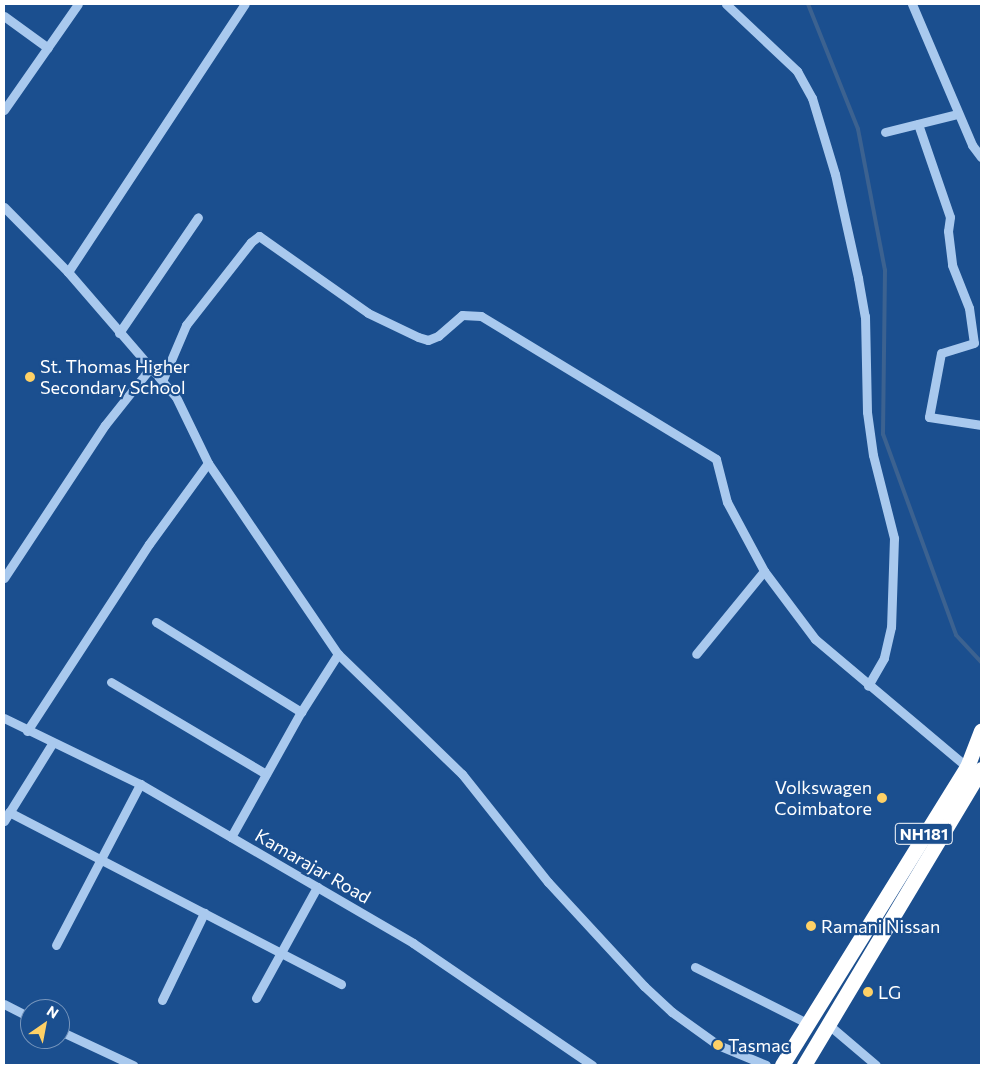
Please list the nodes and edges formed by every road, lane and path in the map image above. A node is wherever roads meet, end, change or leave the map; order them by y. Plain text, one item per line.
1 (78, 4) edge
2 (245, 4) edge
3 (726, 4) edge
4 (912, 4) edge
5 (4, 16) edge
6 (48, 48) junction
7 (4, 110) edge
8 (958, 114) junction
9 (918, 124) junction
10 (885, 132) dead end
11 (981, 157) edge
12 (4, 207) edge
13 (198, 217) dead end
14 (68, 272) junction
15 (120, 333) junction
16 (152, 366) junction
17 (163, 379) junction
18 (981, 425) edge
19 (208, 463) junction
20 (764, 571) junction
21 (4, 578) edge
22 (156, 622) dead end
23 (338, 654) junction
24 (696, 654) dead end
25 (111, 682) dead end
26 (868, 686) junction
27 (301, 712) junction
28 (4, 718) edge
29 (27, 731) junction
30 (981, 731) edge
31 (52, 744) junction
32 (974, 768) edge
33 (266, 774) junction
34 (140, 784) junction
35 (9, 812) junction
36 (4, 821) edge
37 (232, 838) junction
38 (102, 860) junction
39 (317, 887) junction
40 (204, 912) junction
41 (56, 945) dead end
42 (279, 952) junction
43 (694, 967) dead end
44 (341, 984) dead end
45 (256, 998) dead end
46 (162, 1000) dead end
47 (4, 1004) edge
48 (20, 1012) edge
49 (807, 1023) junction
50 (830, 1026) junction
51 (70, 1036) edge
52 (133, 1065) edge
53 (592, 1065) edge
54 (766, 1065) edge
55 (782, 1065) edge
56 (804, 1065) edge
57 (876, 1065) edge

1 - 6 street
2 - 14 street
3 - 26 street
4 - 8 street
5 - 6 street
6 - 7 street
8 - 9 street
8 - 11 street
9 - 10 street
9 - 18 street
12 - 14 street
13 - 15 street
14 - 15 street
15 - 16 street
16 - 17 street
16 - 21 street
17 - 19 street
17 - 20 street
19 - 23 street
19 - 29 street
20 - 24 street
20 - 26 street
22 - 27 street
23 - 27 street
23 - 54 street
25 - 33 street
26 - 32 street
27 - 33 street
28 - 29 street, Kamarajar Road
29 - 31 street, Kamarajar Road
30 - 32 highway, NH181
31 - 34 street, Kamarajar Road
31 - 35 street
32 - 49 highway, NH181
32 - 50 highway, NH181
33 - 37 street
34 - 37 street, Kamarajar Road
34 - 38 street
35 - 36 street
35 - 38 street
37 - 39 street, Kamarajar Road
38 - 40 street
38 - 41 street
39 - 42 street
39 - 53 street, Kamarajar Road
40 - 42 street
40 - 46 street
42 - 44 street
42 - 45 street
43 - 49 street
47 - 48 street
49 - 55 highway, NH181
50 - 56 highway, NH181
50 - 57 street
51 - 52 street

